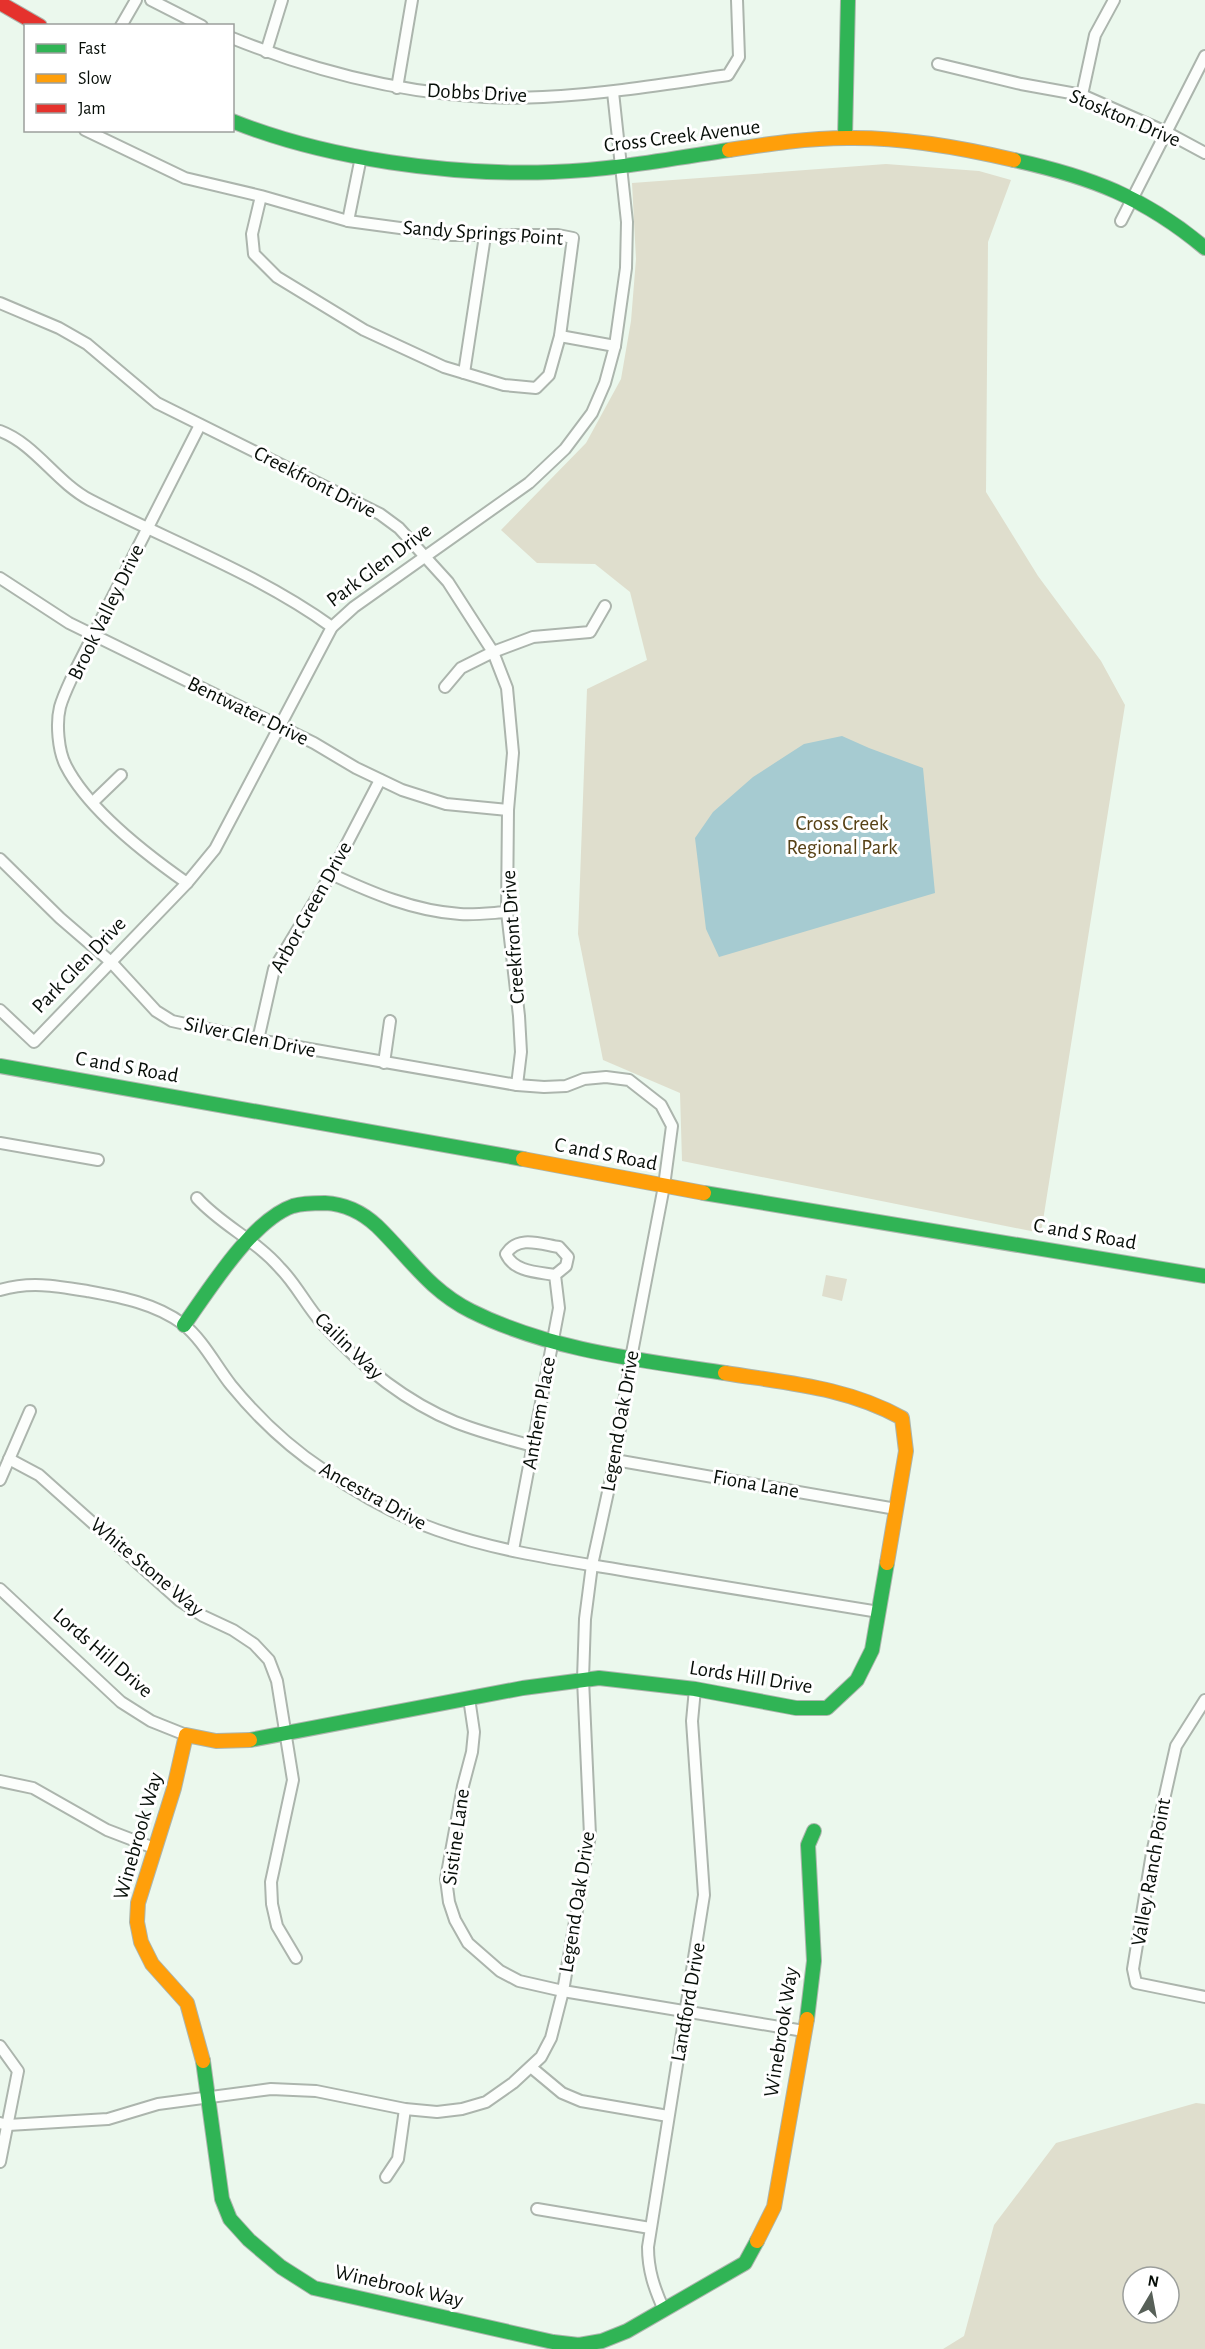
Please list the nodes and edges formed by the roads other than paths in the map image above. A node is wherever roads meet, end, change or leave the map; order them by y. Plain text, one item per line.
1 (136, 0) edge
2 (151, 0) edge
3 (282, 0) edge
4 (412, 0) edge
5 (737, 0) edge
6 (848, 0) edge
7 (1114, 0) edge
8 (0, 3) edge
9 (37, 24) edge
10 (122, 24) edge
11 (198, 24) edge
12 (234, 39) edge
13 (266, 52) junction
14 (1205, 56) edge
15 (938, 64) dead end
16 (397, 87) junction
17 (613, 92) junction
18 (1082, 95) junction
19 (234, 122) edge
20 (89, 132) edge
21 (1166, 132) junction
22 (845, 138) junction
23 (1205, 153) edge
24 (362, 157) junction
25 (621, 166) junction
26 (261, 196) junction
27 (1134, 199) junction
28 (348, 221) junction
29 (1121, 221) dead end
30 (485, 236) junction
31 (1205, 248) edge
32 (0, 303) edge
33 (560, 336) junction
34 (615, 346) junction
35 (464, 373) junction
36 (200, 425) junction
37 (0, 431) edge
38 (148, 527) junction
39 (424, 556) junction
40 (0, 578) edge
41 (605, 606) dead end
42 (332, 627) junction
43 (95, 635) junction
44 (493, 652) junction
45 (446, 687) dead end
46 (279, 726) junction
47 (121, 775) dead end
48 (380, 780) junction
49 (93, 802) junction
50 (508, 810) junction
51 (0, 859) edge
52 (331, 873) junction
53 (187, 883) junction
54 (507, 912) junction
55 (111, 962) junction
56 (0, 1010) edge
57 (390, 1021) dead end
58 (258, 1041) junction
59 (384, 1063) junction
60 (0, 1066) edge
61 (517, 1085) junction
62 (0, 1143) edge
63 (98, 1160) dead end
64 (663, 1186) junction
65 (197, 1198) dead end
66 (250, 1240) junction
67 (555, 1275) junction
68 (1205, 1276) edge
69 (0, 1290) edge
70 (184, 1325) junction
71 (552, 1342) junction
72 (630, 1358) junction
73 (30, 1411) dead end
74 (533, 1446) junction
75 (9, 1459) junction
76 (615, 1460) junction
77 (0, 1480) edge
78 (896, 1509) junction
79 (513, 1550) junction
80 (592, 1565) junction
81 (0, 1589) edge
82 (879, 1612) junction
83 (583, 1679) junction
84 (695, 1689) junction
85 (469, 1698) junction
86 (1205, 1700) edge
87 (292, 1731) junction
88 (186, 1735) junction
89 (0, 1781) edge
90 (814, 1831) dead end
91 (154, 1848) junction
92 (296, 1958) dead end
93 (563, 1991) junction
94 (1205, 1997) edge
95 (687, 2011) junction
96 (804, 2031) junction
97 (0, 2046) edge
98 (532, 2068) junction
99 (208, 2097) junction
100 (405, 2109) junction
101 (668, 2116) junction
102 (4, 2124) edge
103 (0, 2162) edge
104 (386, 2177) dead end
105 (537, 2209) dead end
106 (650, 2228) junction
107 (664, 2310) junction

1 - 10 street
2 - 11 street
3 - 13 street
4 - 16 street
5 - 17 street, Dobbs Drive
6 - 22 street
7 - 18 street
8 - 9 street
12 - 13 street, Dobbs Drive
13 - 16 street, Dobbs Drive
14 - 21 street
15 - 18 street, Stoskton Drive
16 - 17 street, Dobbs Drive
17 - 25 street, Park Glen Drive
18 - 21 street, Stoskton Drive
19 - 24 street, Cross Creek Avenue
20 - 26 street, Sandy Springs Point
21 - 23 street, Stoskton Drive
21 - 27 street
22 - 25 street, Cross Creek Avenue
22 - 27 street, Cross Creek Avenue
24 - 25 street, Cross Creek Avenue
24 - 28 street
25 - 34 street, Park Glen Drive
26 - 28 street, Sandy Springs Point
26 - 35 street, Sandy Springs Point
27 - 29 street
27 - 31 street
28 - 30 street, Sandy Springs Point
30 - 33 street, Sandy Springs Point
30 - 35 street
32 - 36 street, Creekfront Drive
33 - 34 street
33 - 35 street, Sandy Springs Point
34 - 39 street, Park Glen Drive
36 - 38 street, Brook Valley Drive
36 - 39 street, Creekfront Drive
37 - 38 street
38 - 42 street
38 - 43 street, Brook Valley Drive
39 - 42 street, Park Glen Drive
39 - 44 street, Creekfront Drive
40 - 43 street, Bentwater Drive
41 - 44 street
42 - 46 street, Park Glen Drive
43 - 46 street, Bentwater Drive
43 - 49 street, Brook Valley Drive
44 - 45 street
44 - 50 street, Creekfront Drive
46 - 48 street, Bentwater Drive
46 - 53 street, Park Glen Drive
47 - 49 street
48 - 50 street, Bentwater Drive
48 - 52 street, Arbor Green Drive
49 - 53 street, Brook Valley Drive
50 - 54 street, Creekfront Drive
51 - 55 street, Silver Glen Drive
52 - 54 street
52 - 58 street, Arbor Green Drive
53 - 55 street, Park Glen Drive
54 - 61 street, Creekfront Drive
55 - 56 street, Park Glen Drive
55 - 58 street, Silver Glen Drive
57 - 59 street
58 - 59 street, Silver Glen Drive
59 - 61 street, Silver Glen Drive
60 - 64 street, C and S Road
61 - 64 street, Silver Glen Drive
62 - 63 street
64 - 68 street, C and S Road
64 - 72 street, Legend Oak Drive
65 - 66 street, Cailin Way
66 - 70 street
66 - 71 street
66 - 74 street, Cailin Way
67 - 67 street, Anthem Place
67 - 71 street, Anthem Place
69 - 70 street, Ancestra Drive
70 - 79 street, Ancestra Drive
71 - 72 street
71 - 74 street, Anthem Place
72 - 76 street, Legend Oak Drive
72 - 78 street, Lords Hill Drive
73 - 75 street
74 - 79 street, Anthem Place
75 - 77 street
75 - 87 street, White Stone Way
76 - 78 street, Fiona Lane
76 - 80 street, Legend Oak Drive
78 - 82 street, Lords Hill Drive
79 - 80 street, Ancestra Drive
80 - 82 street, Ancestra Drive
80 - 83 street, Legend Oak Drive
81 - 88 street, Lords Hill Drive
82 - 84 street, Lords Hill Drive
83 - 84 street, Lords Hill Drive
83 - 85 street, Lords Hill Drive
83 - 93 street, Legend Oak Drive
84 - 95 street, Landford Drive
85 - 87 street, Lords Hill Drive
85 - 93 street, Sistine Lane
86 - 94 street, Valley Ranch Point
87 - 88 street
87 - 92 street, White Stone Way
88 - 91 street, Winebrook Way
89 - 91 street
90 - 96 street, Winebrook Way
91 - 99 street, Winebrook Way
93 - 95 street, Sistine Lane
93 - 98 street, Legend Oak Drive
95 - 96 street, Sistine Lane
95 - 101 street, Landford Drive
96 - 107 street, Winebrook Way
97 - 102 street
98 - 100 street, Legend Oak Drive
98 - 101 street
99 - 100 street, Legend Oak Drive
99 - 102 street, Legend Oak Drive
99 - 107 street, Winebrook Way
100 - 104 street
101 - 106 street, Landford Drive
102 - 103 street
105 - 106 street
106 - 107 street, Landford Drive

